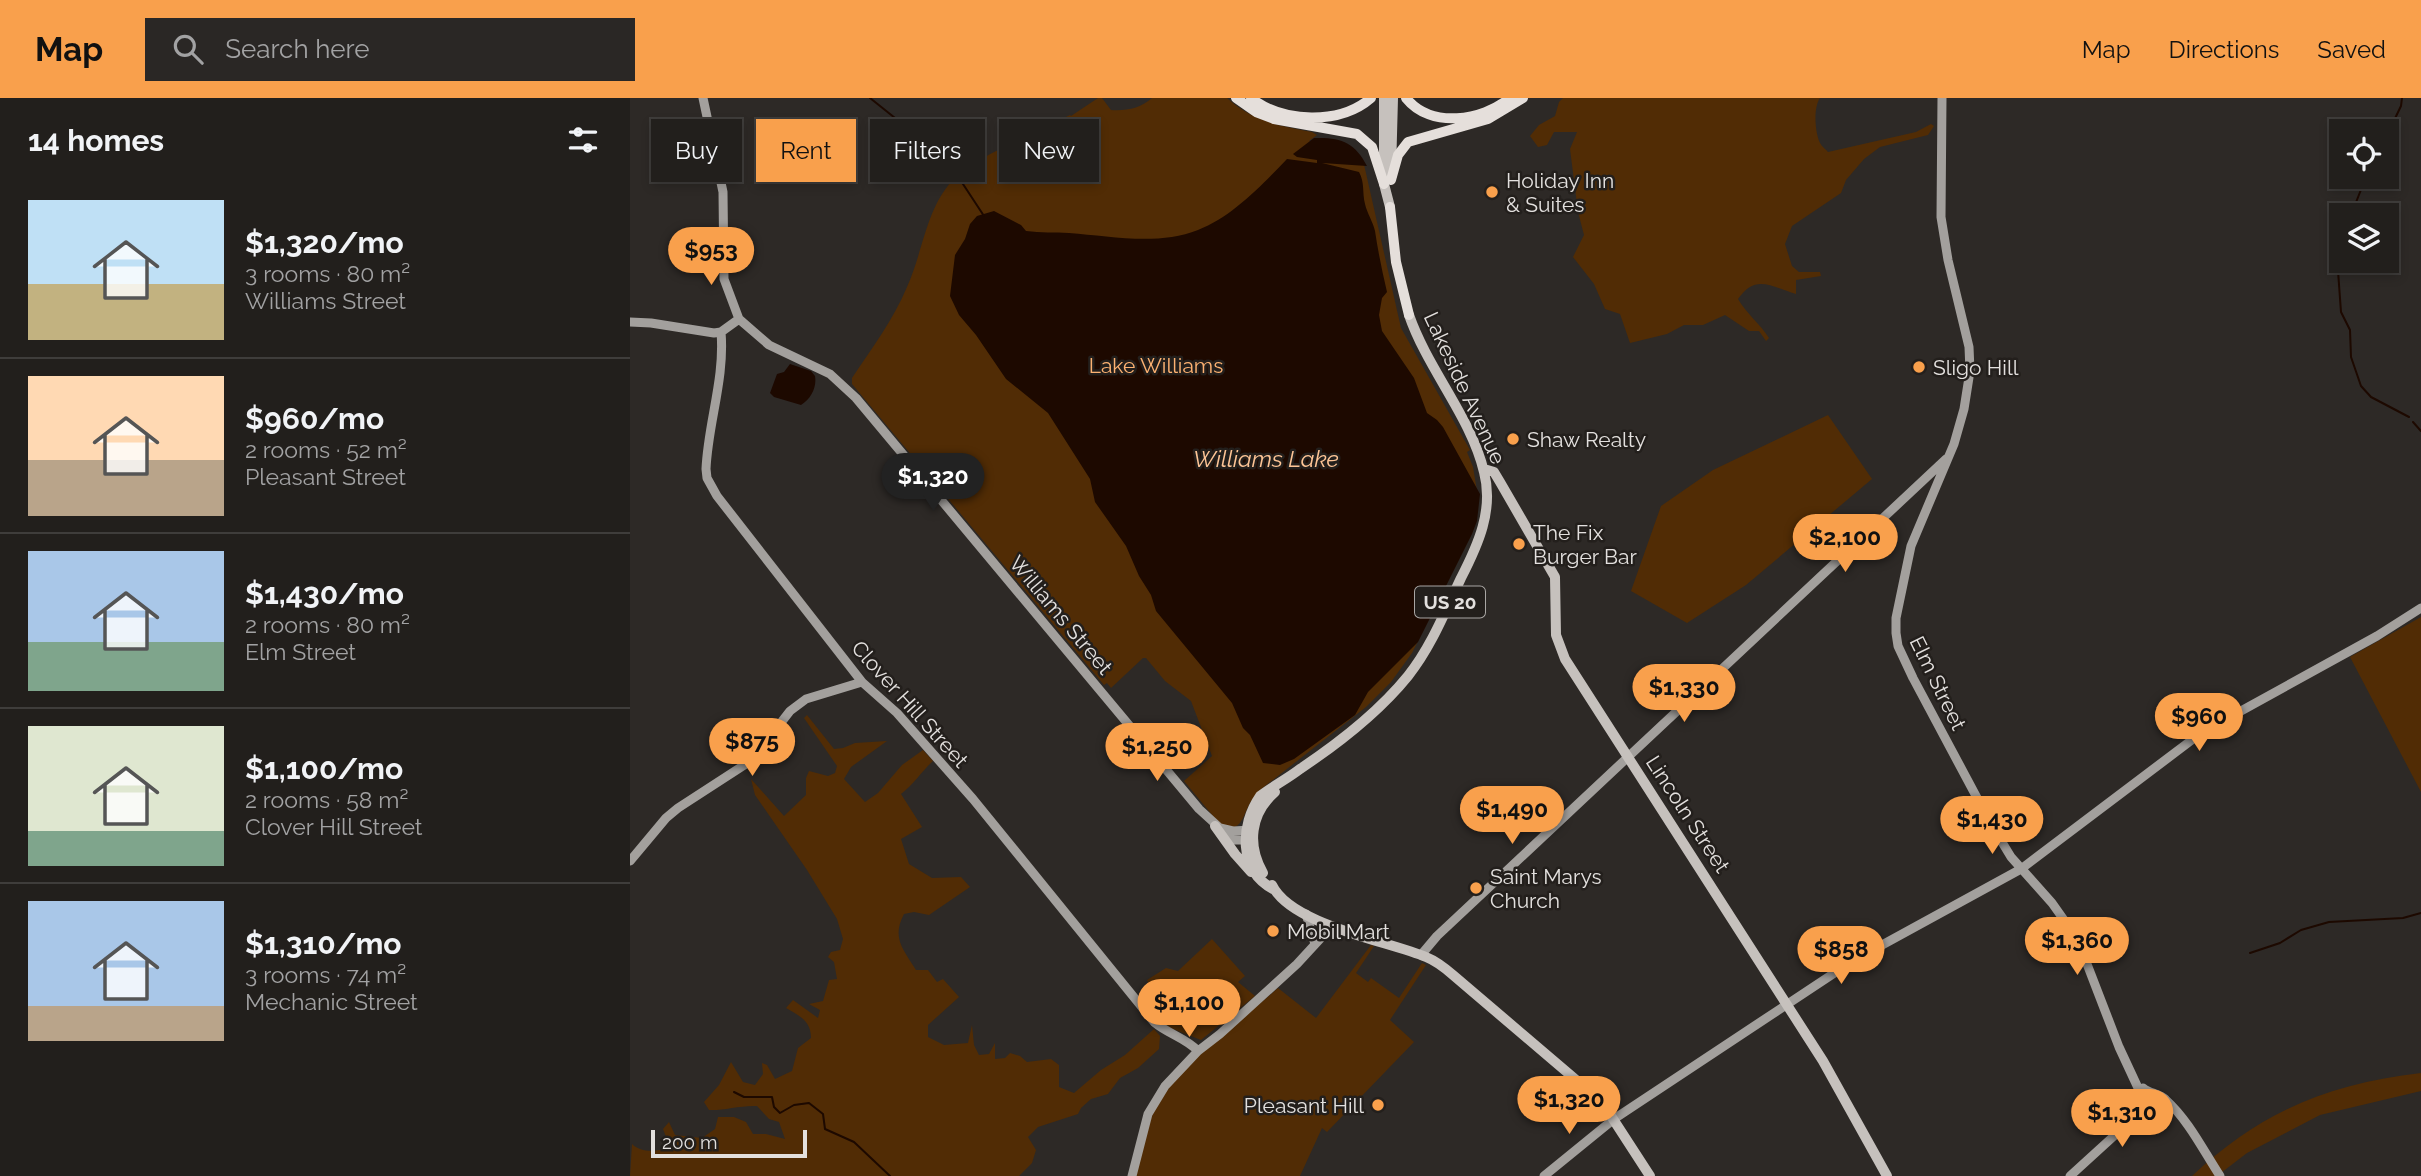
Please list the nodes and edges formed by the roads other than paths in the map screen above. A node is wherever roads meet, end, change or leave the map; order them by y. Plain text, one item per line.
1 (703, 98) edge
2 (1236, 98) edge
3 (1251, 98) edge
4 (1371, 98) edge
5 (1384, 98) edge
6 (1393, 98) edge
7 (1406, 98) edge
8 (1510, 98) edge
9 (1523, 98) edge
10 (1942, 98) edge
11 (1388, 182) junction
12 (1390, 207) joint
13 (1409, 315) joint
14 (739, 320) junction
15 (630, 322) edge
16 (721, 332) junction
17 (1949, 455) junction
18 (1484, 469) junction
19 (1924, 478) junction
20 (1937, 487) junction
21 (2421, 608) edge
22 (862, 682) junction
23 (1628, 757) junction
24 (1215, 826) junction
25 (1249, 835) junction
26 (630, 861) edge
27 (2021, 869) junction
28 (1260, 878) junction
29 (1273, 889) junction
30 (1306, 914) junction
31 (1332, 926) junction
32 (1315, 944) junction
33 (1421, 955) junction
34 (1786, 1005) junction
35 (1198, 1051) junction
36 (2135, 1080) junction
37 (2153, 1096) junction
38 (2133, 1117) junction
39 (1614, 1119) junction
40 (1132, 1176) edge
41 (1544, 1176) edge
42 (1650, 1176) edge
43 (1887, 1176) edge
44 (2070, 1176) edge
45 (2220, 1176) edge

1 - 14 street
2 - 11 highway
3 - 4 highway
5 - 11 main road, Lakeside Avenue / US 20
6 - 11 main road, Lakeside Avenue / US 20
7 - 8 highway
9 - 11 highway
10 - 17 street, Elm Street
11 - 12 main road, Lakeside Avenue / US 20
12 - 13 highway, Lakeside Avenue / US 20
13 - 18 main road, Lakeside Avenue / US 20
14 - 16 street
14 - 24 street, Williams Street
15 - 16 street
16 - 22 street, Clover Hill Street
17 - 19 street
17 - 20 street, Elm Street
18 - 23 main road, Lincoln Street
18 - 25 main road, Lakeside Avenue / US 20
19 - 20 street
19 - 23 street
20 - 27 street, Elm Street
21 - 27 street
22 - 26 street
22 - 35 street, Clover Hill Street
23 - 33 street
23 - 34 main road, Lincoln Street
24 - 25 street
24 - 28 main road
25 - 28 main road
25 - 29 main road
27 - 34 street
27 - 36 street, Elm Street
28 - 29 main road
29 - 30 main road
30 - 31 main road
30 - 32 street
31 - 32 street
31 - 33 main road
32 - 35 street
33 - 39 main road
34 - 39 street
34 - 43 main road, Lincoln Street
35 - 40 street
36 - 37 street, Elm Street
36 - 38 street, Elm Street
37 - 38 street
37 - 45 street, Elm Street
38 - 44 street
39 - 41 street
39 - 42 main road

